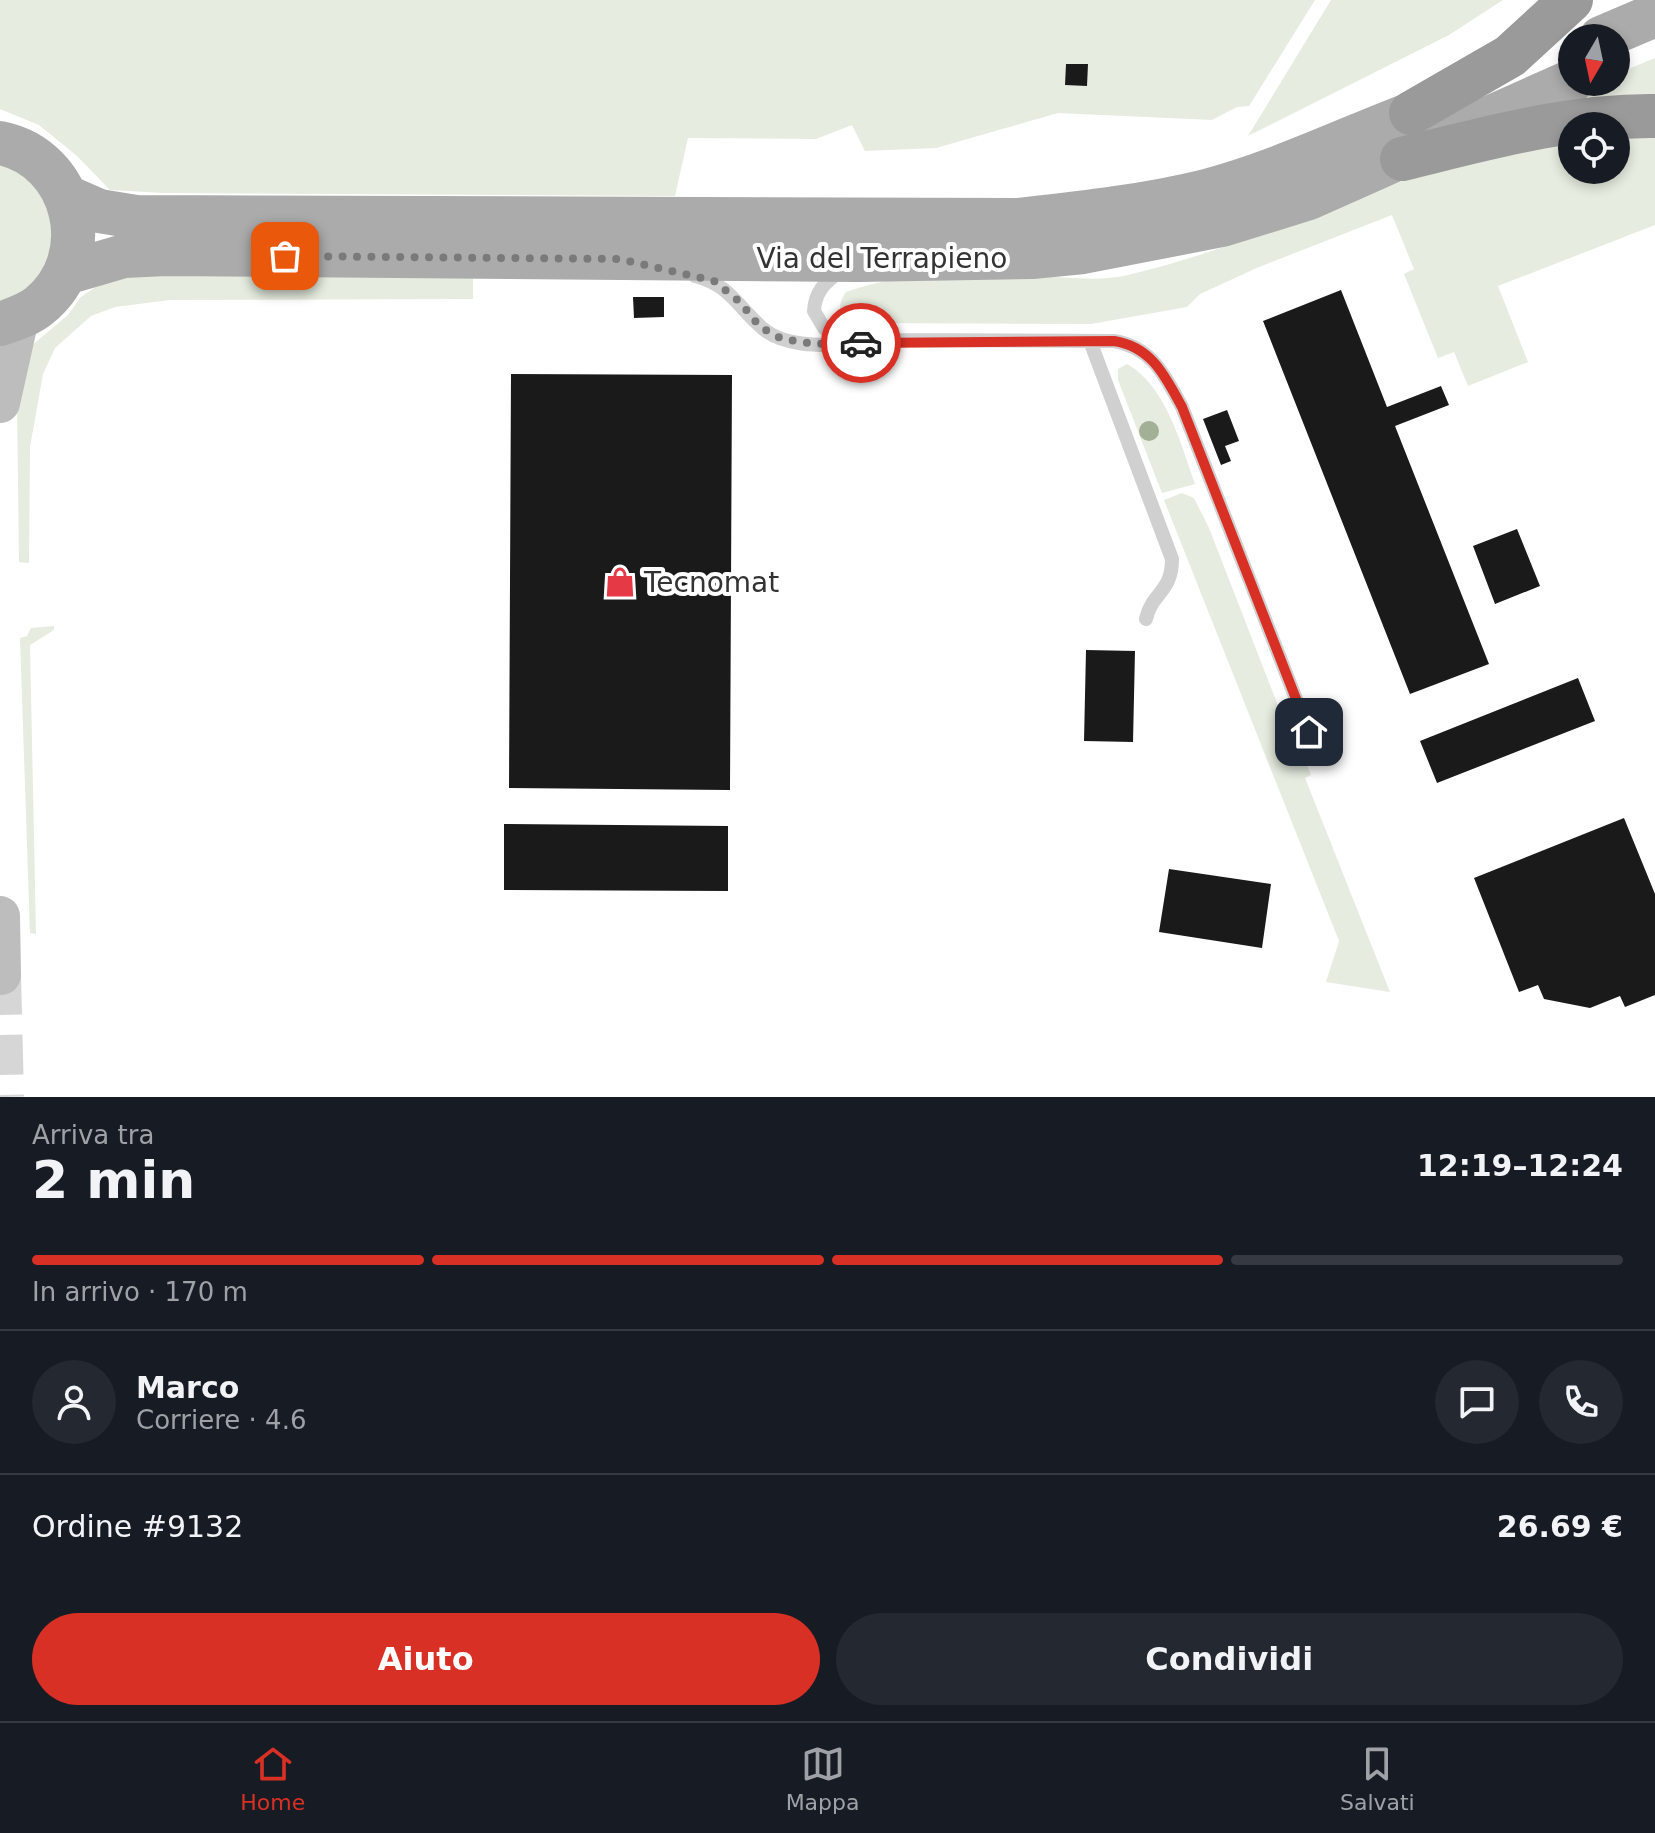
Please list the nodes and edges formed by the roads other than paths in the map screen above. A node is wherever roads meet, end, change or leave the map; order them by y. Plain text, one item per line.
1 (1571, 0) edge
2 (1655, 15) edge
3 (1630, 26) edge
4 (1655, 45) edge
5 (1630, 56) edge
6 (1558, 57) edge
7 (1558, 87) edge
8 (1411, 113) junction
9 (1655, 116) edge
10 (0, 143) edge
11 (1402, 159) junction
12 (67, 197) junction
13 (619, 259) junction
14 (859, 260) junction
15 (66, 273) junction
16 (10, 321) edge
17 (887, 340) junction
18 (1090, 341) junction
19 (0, 403) edge
20 (1146, 619) dead end
21 (1309, 732) dead end
22 (0, 916) edge
23 (1, 975) edge

1 - 8 highway
2 - 3 main road
4 - 5 main road
6 - 8 main road, Via del Terrapieno
7 - 11 main road, Via del Terrapieno
8 - 12 main road, Via del Terrapieno
9 - 11 highway
10 - 12 main road
11 - 14 main road, Via del Terrapieno
12 - 15 main road
13 - 14 main road, Via del Terrapieno
13 - 15 main road, Via del Terrapieno
13 - 17 lane
14 - 17 lane
15 - 16 main road
16 - 19 street
17 - 18 lane
18 - 20 lane
18 - 21 lane
22 - 23 street

